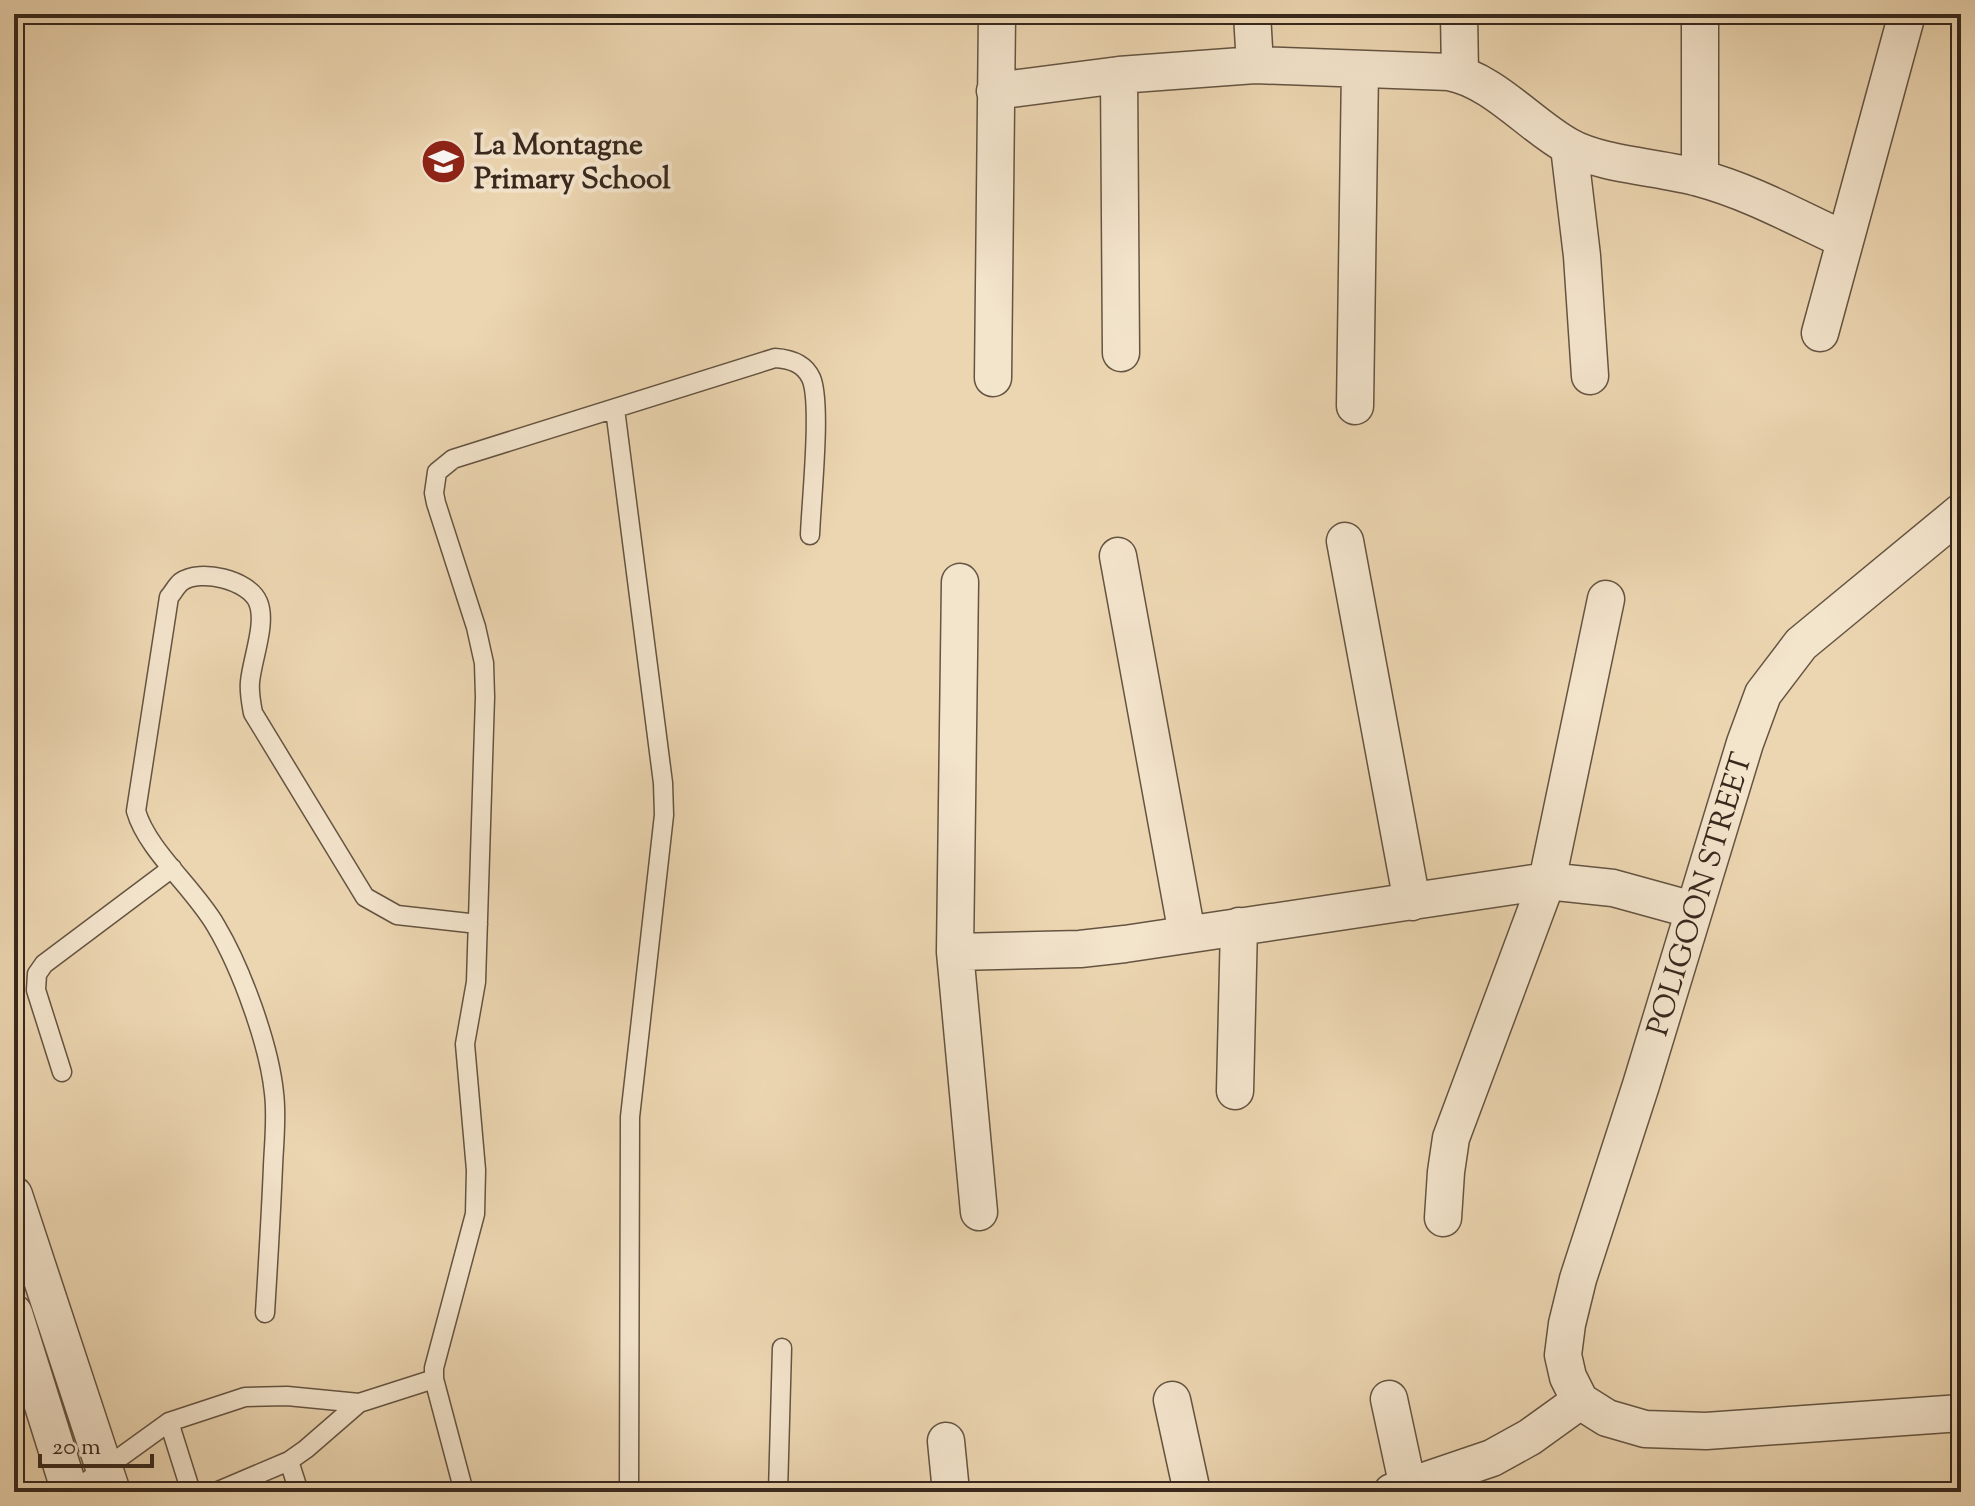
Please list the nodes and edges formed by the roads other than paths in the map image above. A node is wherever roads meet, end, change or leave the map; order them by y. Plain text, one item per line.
1 (997, 14) edge
2 (1252, 14) edge
3 (1459, 14) edge
4 (1700, 14) edge
5 (1907, 14) edge
6 (1255, 65) junction
7 (1360, 69) junction
8 (1460, 74) junction
9 (1119, 75) junction
10 (995, 91) junction
11 (1569, 147) junction
12 (1700, 178) junction
13 (1845, 240) junction
14 (1820, 333) dead end
15 (1121, 353) dead end
16 (1590, 376) dead end
17 (993, 378) dead end
18 (1355, 406) dead end
19 (615, 409) junction
20 (1959, 519) edge
21 (810, 535) dead end
22 (1345, 541) dead end
23 (1118, 556) dead end
24 (960, 582) dead end
25 (1606, 599) dead end
26 (172, 868) junction
27 (1547, 881) junction
28 (1412, 902) junction
29 (1693, 910) junction
30 (478, 924) junction
31 (1239, 926) junction
32 (1187, 934) junction
33 (955, 952) junction
34 (62, 1072) dead end
35 (1235, 1091) dead end
36 (14, 1195) edge
37 (979, 1212) dead end
38 (1443, 1218) dead end
39 (14, 1313) edge
40 (265, 1313) dead end
41 (782, 1348) dead end
42 (434, 1379) junction
43 (1389, 1399) dead end
44 (1172, 1400) dead end
45 (1580, 1401) junction
46 (359, 1403) junction
47 (1961, 1413) edge
48 (169, 1422) junction
49 (946, 1441) dead end
50 (289, 1461) junction
51 (108, 1480) edge
52 (1403, 1490) edge
53 (71, 1492) edge
54 (191, 1492) edge
55 (216, 1492) edge
56 (299, 1492) edge
57 (464, 1492) edge
58 (629, 1492) edge
59 (778, 1492) edge
60 (951, 1492) edge
61 (1192, 1492) edge

1 - 10 street
2 - 6 street
3 - 8 street
4 - 12 street
5 - 13 street
6 - 7 street
6 - 9 street
7 - 8 street
7 - 18 street
8 - 11 street
9 - 10 street
9 - 15 street
10 - 17 street
11 - 12 street
11 - 16 street
12 - 13 street
13 - 14 street
19 - 21 lane
19 - 30 lane
19 - 58 lane
20 - 29 street, POLIGOON STREET
22 - 28 street
23 - 32 street
24 - 33 street
25 - 27 street
26 - 30 lane
26 - 34 lane
26 - 40 lane
27 - 28 street
27 - 29 street
27 - 38 street
28 - 31 street
29 - 45 street, POLIGOON STREET
30 - 42 lane
31 - 32 street
31 - 35 street
32 - 33 street
33 - 37 street
36 - 51 street
39 - 53 street
41 - 59 lane
42 - 46 lane
42 - 57 lane
43 - 52 street
44 - 61 street
45 - 47 street
45 - 52 street
46 - 48 lane
46 - 50 lane
48 - 51 lane
48 - 54 lane
49 - 60 street
50 - 55 lane
50 - 56 lane
51 - 53 lane

